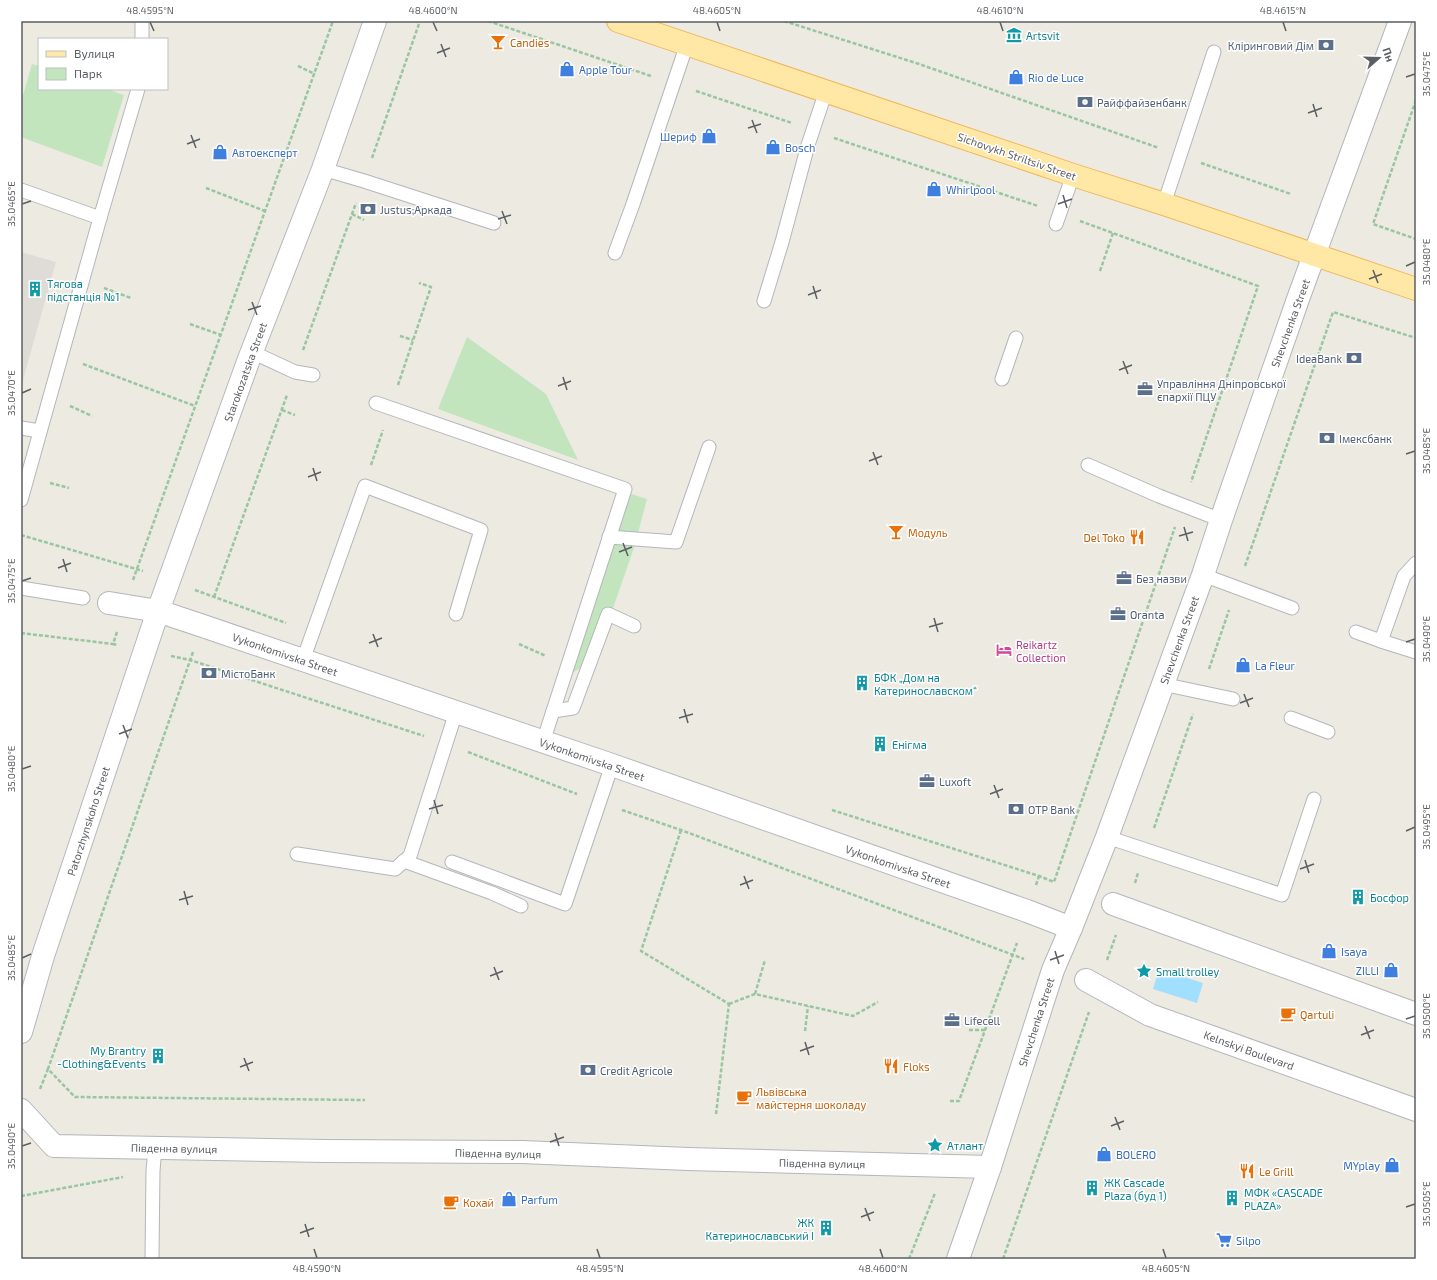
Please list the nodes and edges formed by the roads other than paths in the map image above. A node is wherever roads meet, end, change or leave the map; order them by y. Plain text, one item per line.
1 (142, 21) edge
2 (375, 21) edge
3 (618, 21) edge
4 (1400, 21) edge
5 (641, 25) edge
6 (142, 38) edge
7 (687, 44) junction
8 (1214, 52) dead end
9 (138, 90) edge
10 (826, 91) junction
11 (323, 169) junction
12 (1073, 176) junction
13 (21, 190) edge
14 (1164, 204) junction
15 (100, 218) junction
16 (1058, 219) road end
17 (494, 223) dead end
18 (615, 253) dead end
19 (1314, 255) junction
20 (1416, 289) edge
21 (764, 301) dead end
22 (1016, 338) dead end
23 (252, 352) junction
24 (313, 375) dead end
25 (1002, 379) dead end
26 (376, 403) dead end
27 (21, 428) edge
28 (40, 431) junction
29 (709, 447) dead end
30 (1088, 465) dead end
31 (21, 500) edge
32 (1221, 520) junction
33 (609, 537) junction
34 (1416, 563) edge
35 (1203, 575) junction
36 (21, 588) edge
37 (83, 598) dead end
38 (109, 603) dead end
39 (1292, 608) dead end
40 (158, 611) junction
41 (456, 614) dead end
42 (634, 626) dead end
43 (1356, 632) dead end
44 (1381, 641) junction
45 (1416, 652) edge
46 (302, 660) junction
47 (1162, 684) junction
48 (1233, 699) dead end
49 (553, 711) junction
50 (456, 712) junction
51 (1291, 718) dead end
52 (1328, 732) dead end
53 (543, 742) junction
54 (612, 765) junction
55 (1314, 799) dead end
56 (1107, 837) junction
57 (298, 854) dead end
58 (404, 861) junction
59 (452, 862) dead end
60 (521, 906) dead end
61 (1119, 906) road end
62 (1071, 928) junction
63 (1092, 984) road end
64 (1416, 1014) edge
65 (21, 1032) edge
66 (21, 1110) edge
67 (1416, 1110) edge
68 (155, 1147) junction
69 (990, 1167) junction
70 (152, 1256) dead end
71 (958, 1259) edge

1 - 6 lane
2 - 11 street, Starokozatska Street
3 - 5 main road, Sichovykh Striltsiv Street
4 - 19 street, Shevchenka Street
5 - 7 main road, Sichovykh Striltsiv Street
7 - 10 main road, Sichovykh Striltsiv Street
7 - 18 lane
8 - 14 lane
9 - 15 lane
10 - 12 main road, Sichovykh Striltsiv Street
10 - 21 lane
11 - 17 lane
11 - 23 street, Starokozatska Street
12 - 14 main road, Sichovykh Striltsiv Street
12 - 16 lane
13 - 15 lane
14 - 19 main road, Sichovykh Striltsiv Street
15 - 28 lane
19 - 20 main road, Sichovykh Striltsiv Street
19 - 32 street, Shevchenka Street
22 - 25 lane
23 - 24 lane
23 - 40 street, Starokozatska Street
26 - 33 lane
27 - 28 lane
28 - 31 lane
29 - 33 lane
30 - 32 lane
32 - 35 street, Shevchenka Street
33 - 49 lane
34 - 44 lane
35 - 39 lane
35 - 47 street, Shevchenka Street
36 - 37 lane
38 - 40 street, Vykonkomivska Street
40 - 46 street, Vykonkomivska Street
40 - 65 street, Patorzhynskoho Street
41 - 46 lane
42 - 49 lane
43 - 44 lane
44 - 45 lane
46 - 50 street, Vykonkomivska Street
47 - 48 lane
47 - 56 street, Shevchenka Street
49 - 53 lane
50 - 53 street, Vykonkomivska Street
50 - 58 lane
51 - 52 lane
53 - 54 street, Vykonkomivska Street
54 - 59 lane
54 - 62 street, Vykonkomivska Street
55 - 56 lane
56 - 62 street, Shevchenka Street
57 - 58 lane
58 - 60 lane
61 - 64 street
62 - 69 street, Shevchenka Street
63 - 67 street, Kelnskyi Boulevard
66 - 68 street, Південна вулиця
68 - 69 street, Південна вулиця
68 - 70 lane
69 - 71 street, Shevchenka Street

